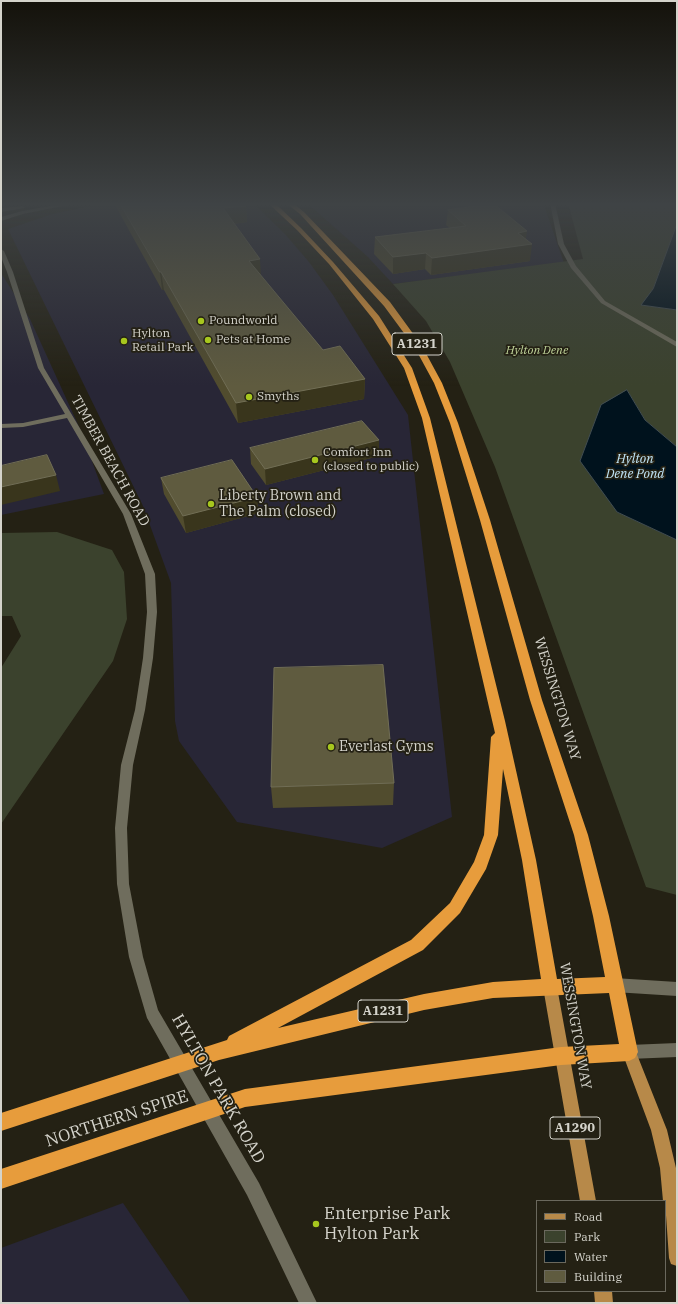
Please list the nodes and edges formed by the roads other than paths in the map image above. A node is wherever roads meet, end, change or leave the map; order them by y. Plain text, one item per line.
1 (5, 264) edge
2 (332, 264) edge
3 (350, 264) edge
4 (571, 264) edge
5 (677, 345) edge
6 (68, 416) junction
7 (1, 426) edge
8 (499, 721) junction
9 (123, 884) joint
10 (614, 985) junction
11 (550, 987) junction
12 (677, 989) edge
13 (677, 1050) edge
14 (219, 1051) junction
15 (629, 1052) junction
16 (561, 1056) junction
17 (1, 1122) edge
18 (1, 1179) edge
19 (588, 1200) edge
20 (677, 1258) edge
21 (602, 1292) edge
22 (308, 1303) edge
23 (604, 1303) edge

1 - 6 street, TIMBER BEACH ROAD
2 - 8 highway, WESSINGTON WAY / A1231
3 - 10 highway, WESSINGTON WAY / A1231
4 - 5 street
6 - 7 street
6 - 9 street, TIMBER BEACH ROAD
8 - 11 highway, WESSINGTON WAY / A1231
8 - 14 highway
9 - 22 street, HYLTON PARK ROAD
10 - 11 highway
10 - 12 street
10 - 15 highway, WESSINGTON WAY / A1231
11 - 14 highway, A1231
11 - 16 main road, WESSINGTON WAY / A1290
13 - 15 street
14 - 17 highway, A1231
15 - 16 highway, NORTHERN SPIRE
15 - 20 main road, WESSINGTON WAY
16 - 18 highway, NORTHERN SPIRE
16 - 19 main road, WESSINGTON WAY / A1290
21 - 23 main road

